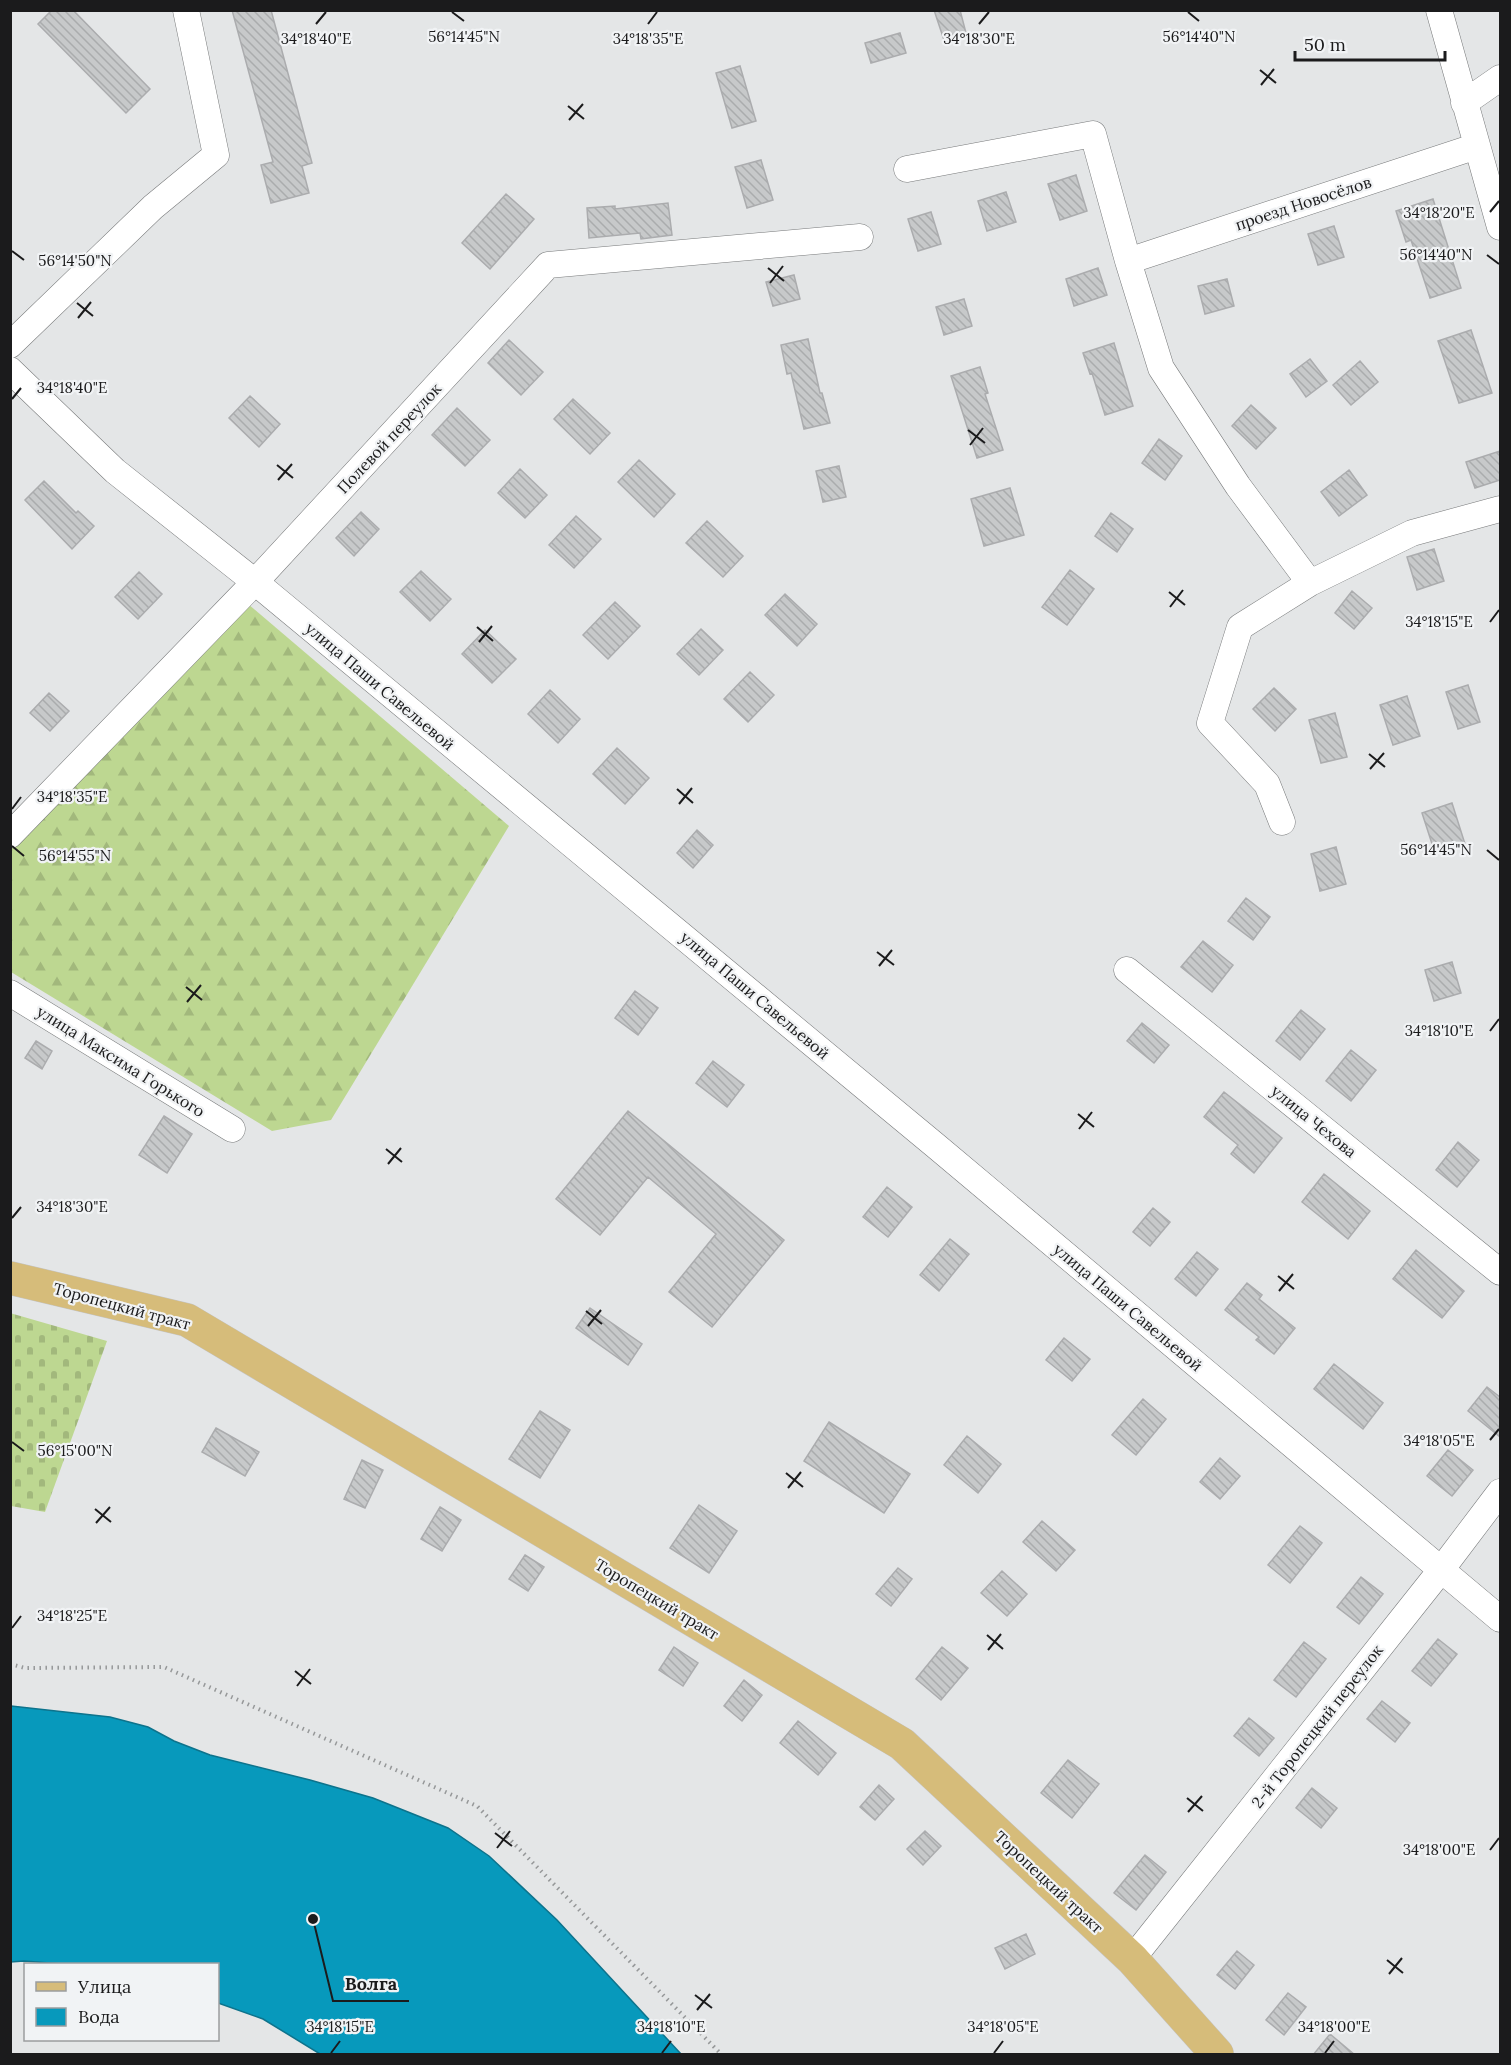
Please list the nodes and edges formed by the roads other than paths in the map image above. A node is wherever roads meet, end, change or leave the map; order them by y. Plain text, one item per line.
1 (186, 10) edge
2 (1439, 10) edge
3 (1500, 78) edge
4 (1464, 103) junction
5 (1477, 146) junction
6 (907, 169) dead end
7 (1500, 227) edge
8 (860, 237) dead end
9 (1128, 261) junction
10 (10, 345) edge
11 (10, 370) edge
12 (1500, 509) edge
13 (255, 582) junction
14 (1310, 583) junction
15 (1282, 822) dead end
16 (10, 835) edge
17 (1127, 970) dead end
18 (10, 993) edge
19 (232, 1130) dead end
20 (1500, 1272) edge
21 (10, 1278) edge
22 (1500, 1492) edge
23 (1441, 1570) junction
24 (1500, 1619) edge
25 (1132, 1959) junction
26 (1217, 2055) edge

1 - 10 street
2 - 4 street
3 - 4 street
4 - 5 street
5 - 7 street
5 - 9 street, проезд Новосёлов
6 - 9 street
8 - 13 street, Полевой переулок
9 - 14 street
11 - 13 street, улица Паши Савельевой
12 - 14 street
13 - 16 street, Полевой переулок
13 - 23 street, улица Паши Савельевой
14 - 15 street
17 - 20 street, улица Чехова
18 - 19 street, улица Максима Горького
21 - 25 main road, Торопецкий тракт
22 - 23 street, 2-й Торопецкий переулок
23 - 24 street, улица Паши Савельевой
23 - 25 street, 2-й Торопецкий переулок
25 - 26 main road, Торопецкий тракт

